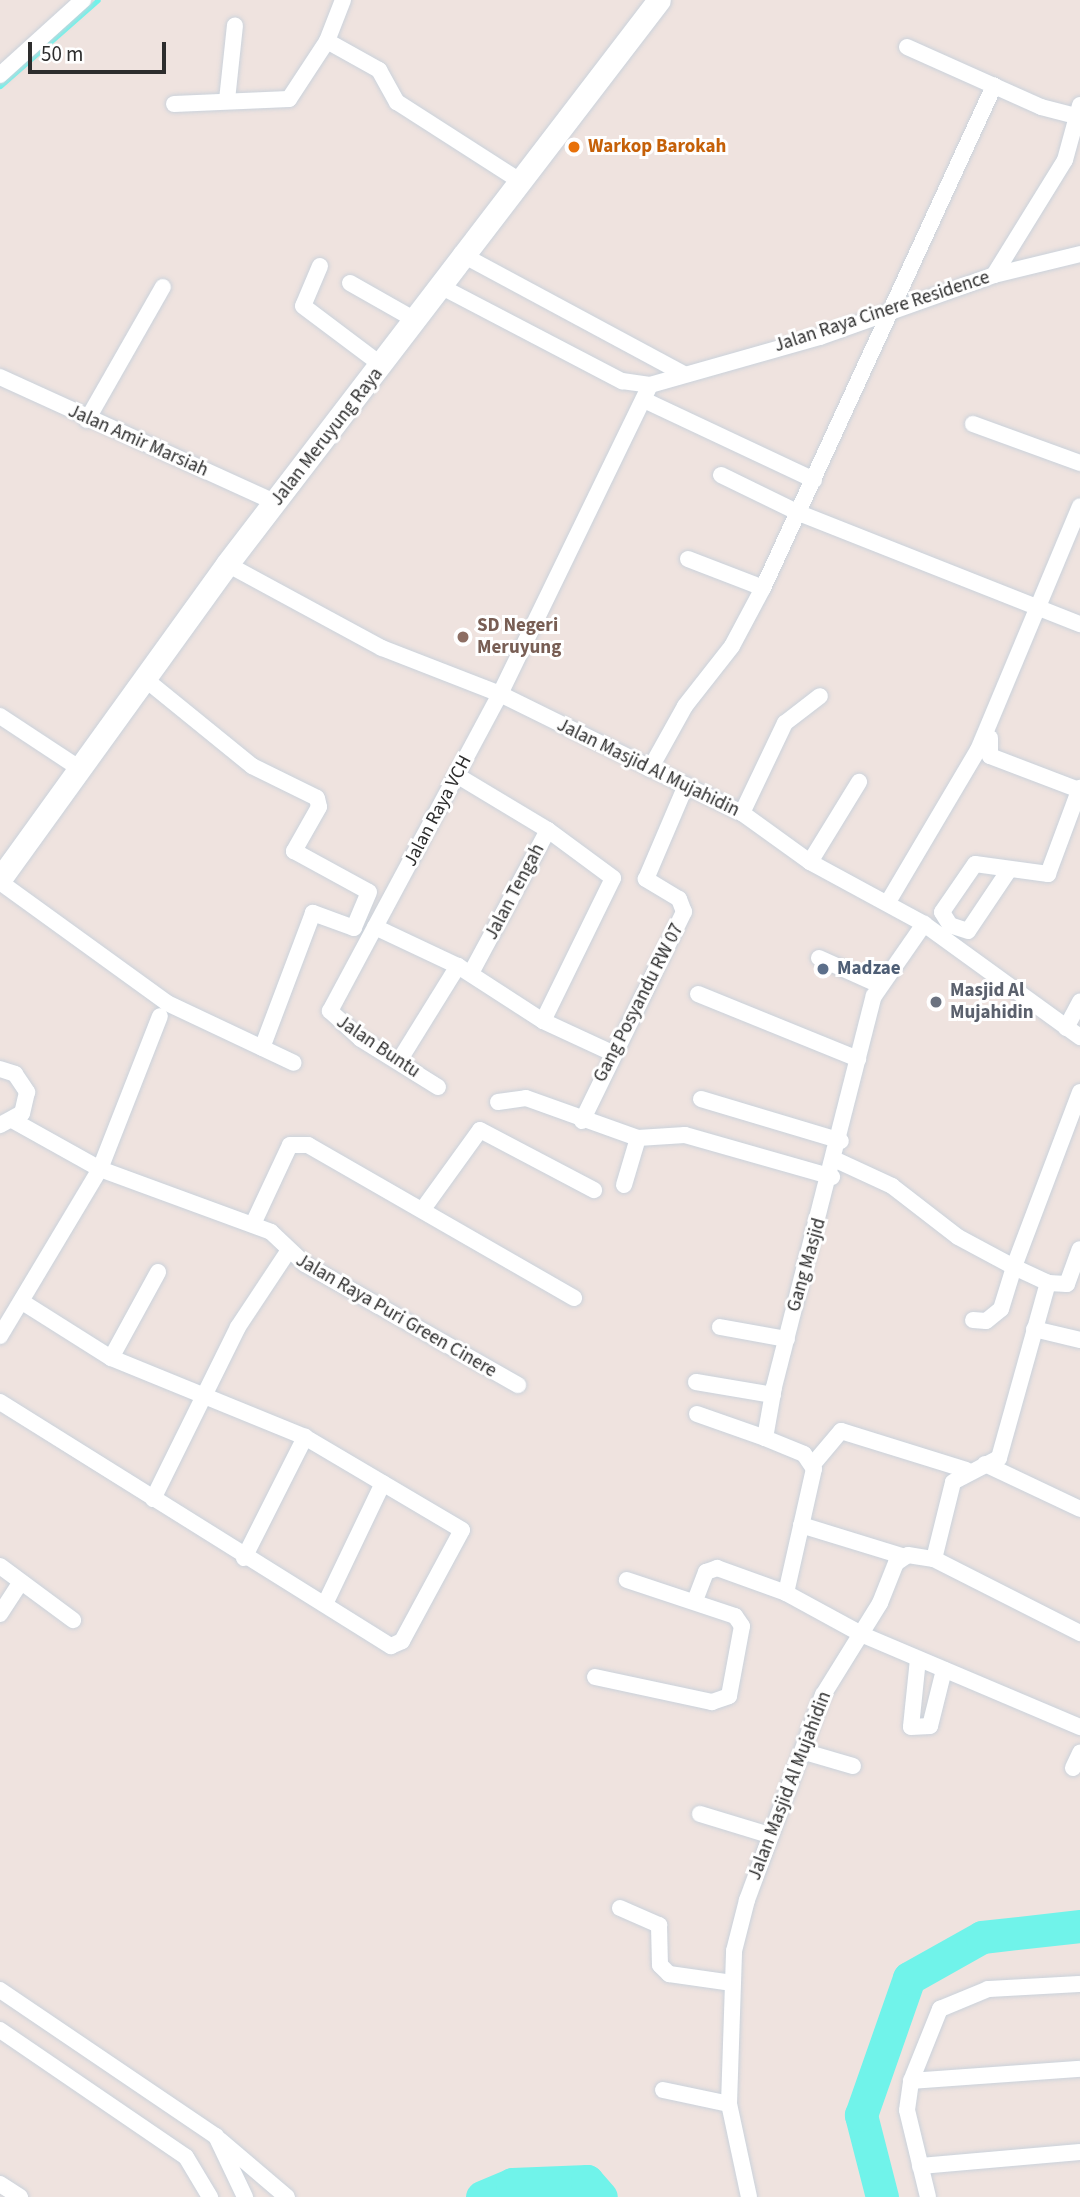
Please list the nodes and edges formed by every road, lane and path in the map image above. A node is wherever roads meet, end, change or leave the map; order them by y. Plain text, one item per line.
1 (83, 0) edge
2 (342, 0) edge
3 (659, 0) edge
4 (235, 25) dead end
5 (327, 41) junction
6 (907, 47) dead end
7 (0, 75) edge
8 (994, 86) junction
9 (227, 100) junction
10 (174, 104) dead end
11 (1078, 113) edge
12 (520, 181) junction
13 (461, 254) junction
14 (1080, 254) edge
15 (320, 266) dead end
16 (994, 275) junction
17 (350, 283) dead end
18 (438, 285) junction
19 (163, 287) dead end
20 (896, 307) junction
21 (415, 320) junction
22 (383, 366) junction
23 (684, 374) junction
24 (0, 377) edge
25 (647, 393) junction
26 (87, 420) junction
27 (973, 424) dead end
28 (1080, 463) edge
29 (721, 475) dead end
30 (814, 480) junction
31 (276, 503) junction
32 (1080, 506) edge
33 (799, 513) junction
34 (688, 559) dead end
35 (227, 564) junction
36 (763, 588) junction
37 (1042, 609) junction
38 (1080, 624) edge
39 (145, 679) junction
40 (500, 694) junction
41 (820, 696) dead end
42 (0, 716) edge
43 (79, 768) junction
44 (650, 769) junction
45 (457, 776) junction
46 (859, 782) dead end
47 (686, 785) junction
48 (1079, 789) edge
49 (742, 813) junction
50 (548, 830) junction
51 (810, 862) junction
52 (1009, 870) junction
53 (0, 880) edge
54 (888, 902) junction
55 (924, 923) junction
56 (375, 927) junction
57 (818, 958) dead end
58 (465, 969) junction
59 (879, 985) junction
60 (698, 994) dead end
61 (1080, 1002) edge
62 (160, 1016) dead end
63 (543, 1021) junction
64 (1073, 1032) edge
65 (262, 1048) junction
66 (614, 1054) junction
67 (858, 1059) junction
68 (399, 1061) junction
69 (294, 1063) dead end
70 (0, 1069) edge
71 (438, 1087) dead end
72 (1080, 1092) edge
73 (701, 1099) dead end
74 (498, 1102) dead end
75 (582, 1121) junction
76 (7, 1123) edge
77 (638, 1138) junction
78 (841, 1141) junction
79 (836, 1160) junction
80 (100, 1169) junction
81 (832, 1177) junction
82 (624, 1185) dead end
83 (594, 1190) dead end
84 (423, 1209) junction
85 (253, 1224) junction
86 (1080, 1250) edge
87 (287, 1253) junction
88 (1014, 1267) junction
89 (158, 1272) dead end
90 (1048, 1283) junction
91 (574, 1298) dead end
92 (24, 1303) junction
93 (973, 1320) dead end
94 (720, 1327) dead end
95 (1034, 1329) junction
96 (0, 1336) edge
97 (787, 1339) junction
98 (1080, 1340) edge
99 (111, 1358) junction
100 (696, 1382) dead end
101 (518, 1385) dead end
102 (773, 1395) junction
103 (203, 1400) junction
104 (0, 1402) edge
105 (697, 1414) dead end
106 (305, 1437) junction
107 (765, 1438) junction
108 (814, 1463) junction
109 (985, 1464) junction
110 (966, 1470) junction
111 (383, 1483) junction
112 (153, 1499) junction
113 (1080, 1509) edge
114 (802, 1525) junction
115 (902, 1556) junction
116 (244, 1558) junction
117 (934, 1559) junction
118 (0, 1566) edge
119 (627, 1580) dead end
120 (21, 1582) junction
121 (786, 1593) junction
122 (696, 1598) junction
123 (325, 1604) junction
124 (0, 1615) edge
125 (73, 1620) dead end
126 (1080, 1633) edge
127 (863, 1635) junction
128 (918, 1659) junction
129 (944, 1670) junction
130 (595, 1677) dead end
131 (1080, 1727) edge
132 (805, 1752) junction
133 (853, 1766) dead end
134 (700, 1814) dead end
135 (769, 1835) junction
136 (620, 1908) dead end
137 (732, 1983) junction
138 (1080, 1984) edge
139 (0, 1990) edge
140 (0, 2030) edge
141 (1080, 2068) edge
142 (911, 2081) junction
143 (663, 2091) dead end
144 (729, 2104) junction
145 (216, 2136) junction
146 (1080, 2152) edge
147 (920, 2166) junction
148 (0, 2183) edge
149 (20, 2197) edge
150 (210, 2197) edge
151 (245, 2197) edge
152 (287, 2197) edge
153 (749, 2197) edge
154 (928, 2197) edge

1 - 7 street
2 - 5 street
3 - 12 main road, Jalan Meruyung Raya
4 - 9 street
5 - 9 street
5 - 12 street
6 - 8 street
8 - 11 street
8 - 20 street
9 - 10 street
11 - 16 street
12 - 13 main road, Jalan Meruyung Raya
13 - 18 main road, Jalan Meruyung Raya
13 - 23 street
14 - 16 street, Jalan Raya Cinere Residence
15 - 22 street
16 - 20 street, Jalan Raya Cinere Residence
17 - 21 street
18 - 21 main road, Jalan Meruyung Raya
18 - 25 street
19 - 26 street
20 - 23 street, Jalan Raya Cinere Residence
20 - 30 street
21 - 22 main road, Jalan Meruyung Raya
22 - 31 main road, Jalan Meruyung Raya
23 - 25 street, Jalan Raya Cinere Residence
24 - 26 street, Jalan Amir Marsiah
25 - 30 street
25 - 40 street, Jalan Raya VCH
26 - 31 street, Jalan Amir Marsiah
27 - 28 street
29 - 33 street
30 - 33 street
31 - 35 main road, Jalan Meruyung Raya
32 - 37 street
33 - 36 street
33 - 37 street
34 - 36 street
35 - 39 main road, Jalan Meruyung Raya
35 - 40 street, Jalan Masjid Al Mujahidin
36 - 44 street
37 - 38 street
37 - 48 street
37 - 54 street
39 - 43 main road, Jalan Meruyung Raya
39 - 65 street
40 - 44 street, Jalan Masjid Al Mujahidin
40 - 45 street, Jalan Raya VCH
41 - 49 street
42 - 43 street
43 - 53 main road, Jalan Meruyung Raya
44 - 47 street, Jalan Masjid Al Mujahidin
45 - 50 street, Jalan Tengah
45 - 56 street, Jalan Raya VCH
46 - 51 street
47 - 49 street, Jalan Masjid Al Mujahidin
47 - 66 street, Gang Posyandu RW 07
48 - 52 street
49 - 51 street, Jalan Masjid Al Mujahidin
50 - 58 street, Jalan Tengah
50 - 63 street
51 - 54 street, Jalan Masjid Al Mujahidin
52 - 52 street
53 - 65 street
54 - 55 street, Jalan Masjid Al Mujahidin
55 - 59 street, Gang Masjid
55 - 64 street, Jalan Masjid Al Mujahidin
56 - 58 street
56 - 68 street, Jalan Buntu
57 - 59 street
58 - 63 street
58 - 68 street, Jalan Tengah
59 - 67 street, Gang Masjid
60 - 67 street
61 - 64 street
62 - 80 street
63 - 66 street
65 - 69 street
66 - 75 street, Gang Posyandu RW 07
67 - 78 street, Gang Masjid
68 - 71 street, Jalan Buntu
70 - 76 street, Jalan Raya Puri Green Cinere
72 - 88 street
73 - 78 street
74 - 75 street
75 - 77 street
76 - 80 street, Jalan Raya Puri Green Cinere
77 - 81 street
77 - 82 street
78 - 79 street, Gang Masjid
79 - 81 street, Gang Masjid
79 - 88 street
80 - 85 street, Jalan Raya Puri Green Cinere
80 - 92 street
81 - 97 street, Gang Masjid
83 - 84 street
84 - 85 street
84 - 91 street
85 - 87 street, Jalan Raya Puri Green Cinere
86 - 90 street
87 - 101 street, Jalan Raya Puri Green Cinere
87 - 103 street
88 - 90 street
88 - 93 street
89 - 99 street
90 - 95 street
92 - 96 street
92 - 99 street
94 - 97 street
95 - 98 street
95 - 109 street
97 - 102 street, Gang Masjid
99 - 103 street
100 - 102 street
102 - 107 street, Gang Masjid
103 - 106 street
103 - 112 street
104 - 112 street
105 - 107 street
106 - 111 street
106 - 116 street
107 - 108 street
108 - 110 street
108 - 114 street
109 - 110 street
109 - 113 street
110 - 117 street
111 - 123 street
111 - 123 street
112 - 116 street
114 - 115 street
114 - 121 street
115 - 117 street
115 - 127 street, Jalan Masjid Al Mujahidin
116 - 123 street
117 - 126 street
118 - 120 street
119 - 122 street
120 - 124 street
120 - 125 street
121 - 122 street
121 - 127 street
122 - 130 street
127 - 128 street
127 - 132 street, Jalan Masjid Al Mujahidin
128 - 129 street
128 - 129 street
129 - 131 street
132 - 133 street
132 - 135 street, Jalan Masjid Al Mujahidin
134 - 135 street
135 - 137 street, Jalan Masjid Al Mujahidin
136 - 137 street
137 - 144 street, Jalan Masjid Al Mujahidin
138 - 142 street
139 - 145 street
140 - 150 street
141 - 142 street
142 - 147 street
143 - 144 street
144 - 153 street, Jalan Masjid Al Mujahidin
145 - 151 street
145 - 152 street
146 - 147 street
147 - 154 street
148 - 149 street

